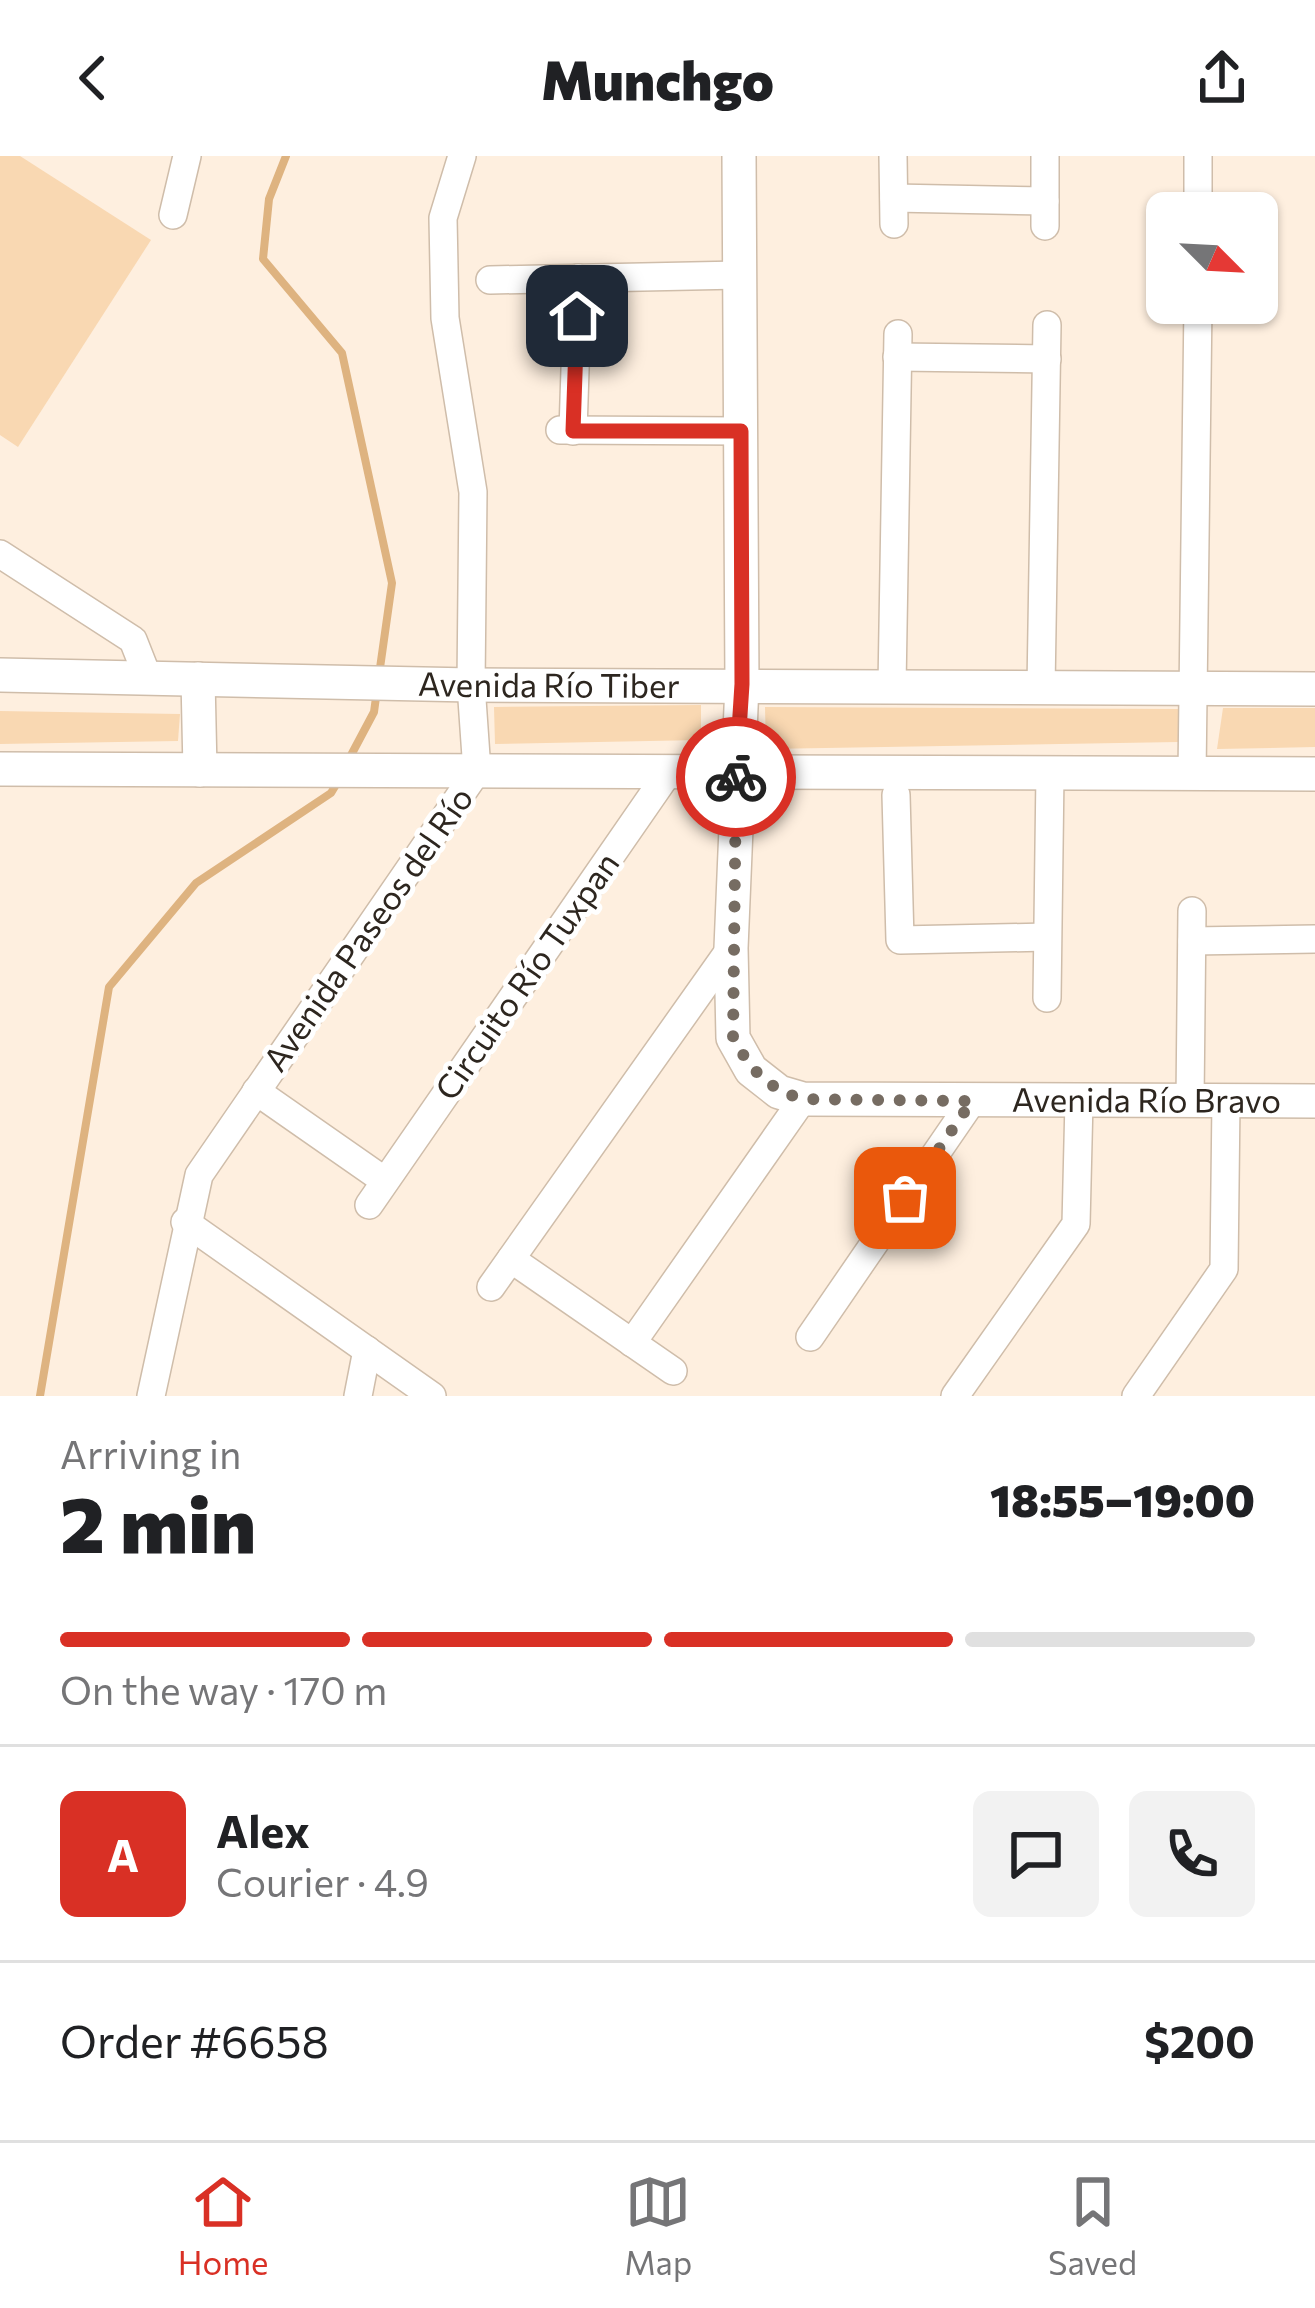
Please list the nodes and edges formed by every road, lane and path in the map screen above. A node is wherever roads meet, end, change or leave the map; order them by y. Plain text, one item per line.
1 (187, 156) edge
2 (462, 156) edge
3 (740, 156) edge
4 (893, 156) edge
5 (1045, 156) edge
6 (1198, 156) edge
7 (1198, 192) edge
8 (173, 215) dead end
9 (740, 275) junction
10 (578, 278) junction
11 (490, 280) dead end
12 (1198, 324) edge
13 (1047, 325) dead end
14 (1047, 359) junction
15 (741, 431) junction
16 (0, 554) edge
17 (0, 675) edge
18 (148, 678) junction
19 (198, 679) junction
20 (742, 684) junction
21 (458, 685) junction
22 (892, 686) junction
23 (1041, 688) junction
24 (1196, 689) junction
25 (1315, 689) edge
26 (0, 769) edge
27 (200, 770) junction
28 (670, 770) junction
29 (736, 770) junction
30 (477, 771) junction
31 (1050, 773) junction
32 (1315, 774) edge
33 (1192, 775) junction
34 (896, 795) dead end
35 (1192, 910) dead end
36 (1048, 937) junction
37 (1315, 939) edge
38 (1192, 941) junction
39 (730, 948) junction
40 (1047, 998) dead end
41 (256, 1091) junction
42 (802, 1099) junction
43 (972, 1101) junction
44 (1079, 1101) junction
45 (1190, 1101) junction
46 (1226, 1101) junction
47 (1315, 1101) edge
48 (185, 1222) junction
49 (511, 1259) junction
50 (491, 1287) dead end
51 (810, 1337) dead end
52 (632, 1343) junction
53 (367, 1350) junction
54 (673, 1371) dead end
55 (151, 1396) edge
56 (358, 1396) edge
57 (432, 1396) edge
58 (955, 1396) edge
59 (1136, 1396) edge

1 - 8 street
2 - 21 street, Avenida Paseos del Río
3 - 9 street, Avenida Río Bravo
4 - 5 street
6 - 7 street
9 - 10 street
9 - 15 street, Avenida Río Bravo
10 - 11 street
10 - 15 street
12 - 24 street
13 - 14 street
14 - 22 street
14 - 23 street
15 - 20 street, Avenida Río Bravo
16 - 18 street
17 - 18 street, Avenida Río Tiber
18 - 19 street, Avenida Río Tiber
19 - 21 street, Avenida Río Tiber
19 - 27 street
20 - 21 street, Avenida Río Tiber
20 - 22 street, Avenida Río Tiber
20 - 29 street, Avenida Río Bravo
21 - 30 street, Avenida Paseos del Río
22 - 23 street, Avenida Río Tiber
23 - 24 street, Avenida Río Tiber
24 - 25 street, Avenida Río Tiber
24 - 33 street
26 - 27 street
27 - 30 street
28 - 29 street
28 - 30 street
28 - 41 street, Circuito Río Tuxpan
29 - 31 street
29 - 39 street, Avenida Río Bravo
30 - 41 street, Avenida Paseos del Río
31 - 33 street
31 - 36 street
32 - 33 street
34 - 36 street
35 - 38 street
36 - 40 street
37 - 38 street
38 - 45 street
39 - 42 street, Avenida Río Bravo
39 - 49 street
41 - 48 street, Avenida Paseos del Río
42 - 43 street, Avenida Río Bravo
42 - 52 street
43 - 44 street, Avenida Río Bravo
43 - 51 street
44 - 45 street, Avenida Río Bravo
44 - 58 street
45 - 46 street, Avenida Río Bravo
46 - 47 street, Avenida Río Bravo
46 - 59 street
48 - 53 street
48 - 55 street, Avenida Paseos del Río
49 - 50 street
49 - 52 street
52 - 54 street
53 - 56 street
53 - 57 street

